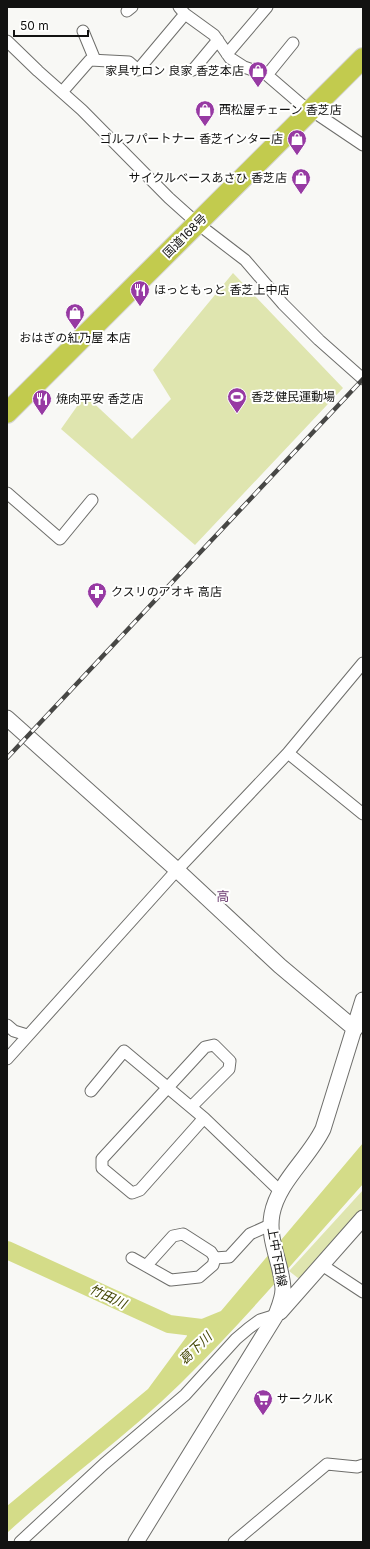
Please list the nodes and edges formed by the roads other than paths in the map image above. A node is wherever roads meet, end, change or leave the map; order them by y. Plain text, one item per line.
1 (267, 7) edge
2 (182, 10) edge
3 (83, 31) dead end
4 (218, 40) junction
5 (293, 42) dead end
6 (9, 46) edge
7 (227, 54) junction
8 (363, 58) edge
9 (95, 60) junction
10 (193, 70) dead end
11 (267, 75) junction
12 (62, 92) junction
13 (310, 111) junction
14 (363, 145) edge
15 (198, 224) junction
16 (363, 379) edge
17 (7, 413) edge
18 (7, 493) edge
19 (92, 500) dead end
20 (363, 663) edge
21 (7, 718) edge
22 (288, 753) junction
23 (363, 814) edge
24 (177, 870) junction
25 (363, 1000) edge
26 (7, 1025) edge
27 (355, 1029) junction
28 (27, 1035) junction
29 (7, 1059) edge
30 (168, 1087) junction
31 (90, 1091) dead end
32 (191, 1107) junction
33 (204, 1118) junction
34 (280, 1191) junction
35 (363, 1218) edge
36 (270, 1225) junction
37 (132, 1258) dead end
38 (215, 1258) junction
39 (322, 1265) junction
40 (146, 1266) junction
41 (363, 1292) edge
42 (276, 1315) junction
43 (363, 1465) edge
44 (20, 1542) edge
45 (136, 1542) edge
46 (234, 1542) edge

1 - 7 street
2 - 4 street
2 - 9 street
3 - 9 street
4 - 7 street
4 - 10 street
5 - 11 street
6 - 12 street
7 - 11 street
8 - 13 highway, 国道168号
9 - 12 street
11 - 13 street
12 - 15 street
13 - 14 street
13 - 15 highway, 国道168号
15 - 16 street
15 - 17 highway, 国道168号
18 - 19 street
20 - 22 street
21 - 24 main road
22 - 23 street
22 - 24 street
24 - 27 main road
24 - 28 street
25 - 27 main road, 上中下田線
26 - 28 street
27 - 34 main road, 上中下田線
28 - 29 street
30 - 31 street
30 - 32 street
30 - 32 street
30 - 33 street
32 - 33 street
33 - 34 street
34 - 36 main road, 上中下田線
35 - 39 main road
36 - 38 street
36 - 42 main road, 上中下田線
37 - 40 street
38 - 40 street
38 - 40 street
39 - 41 street
39 - 42 main road
42 - 44 street
42 - 45 main road, 上中下田線
43 - 46 street

